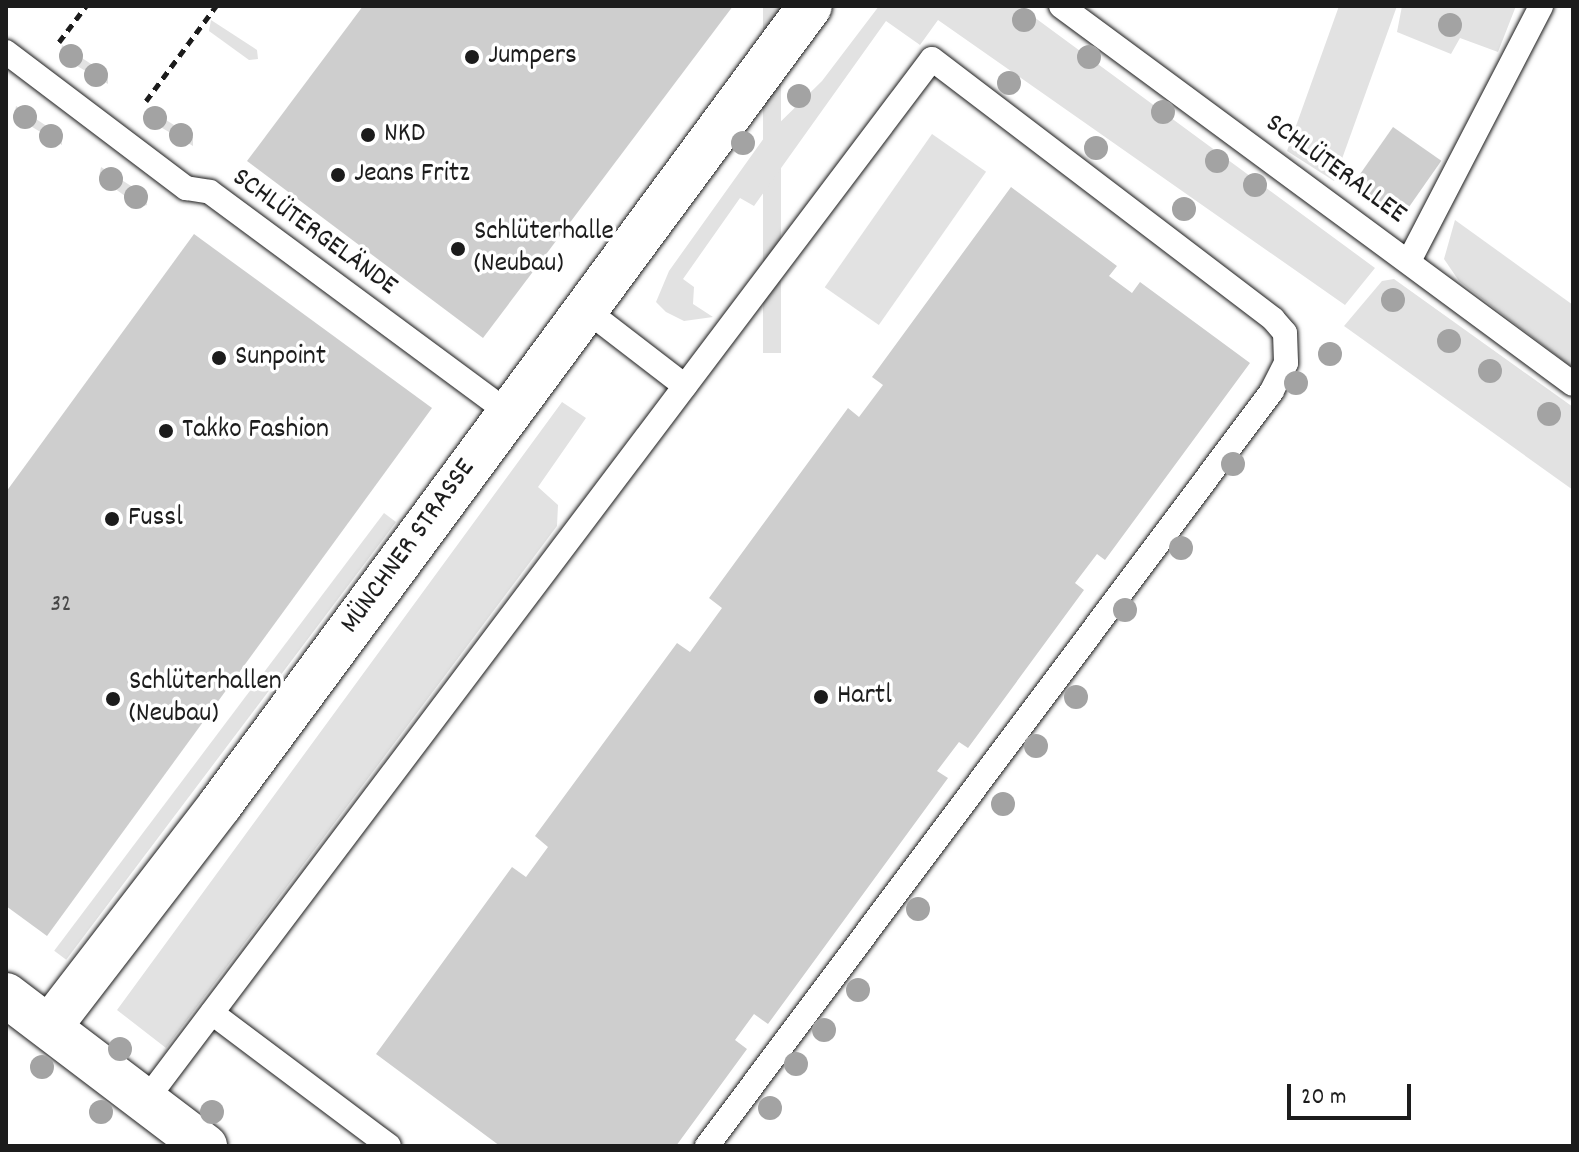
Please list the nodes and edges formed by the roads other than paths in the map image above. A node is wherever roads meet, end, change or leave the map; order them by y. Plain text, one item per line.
1 (810, 6) edge
2 (835, 6) edge
3 (1061, 6) edge
4 (1541, 6) edge
5 (6, 52) edge
6 (755, 81) junction
7 (1409, 261) junction
8 (585, 309) junction
9 (1573, 384) edge
10 (685, 386) junction
11 (507, 412) junction
12 (6, 995) edge
13 (212, 1013) junction
14 (50, 1026) junction
15 (146, 1100) junction
16 (205, 1146) edge
17 (389, 1146) edge
18 (707, 1146) edge

1 - 6 street, MÜNCHNER STRASSE
2 - 6 street, MÜNCHNER STRASSE
3 - 7 lane, SCHLÜTERALLEE
4 - 7 lane
5 - 11 lane, SCHLÜTERGELÄNDE
6 - 8 street, MÜNCHNER STRASSE
7 - 9 lane, SCHLÜTERALLEE
8 - 10 lane
8 - 11 street, MÜNCHNER STRASSE
10 - 13 lane
10 - 18 lane
11 - 14 street, MÜNCHNER STRASSE
12 - 14 street
13 - 15 lane
13 - 17 lane
14 - 15 street
15 - 16 street

